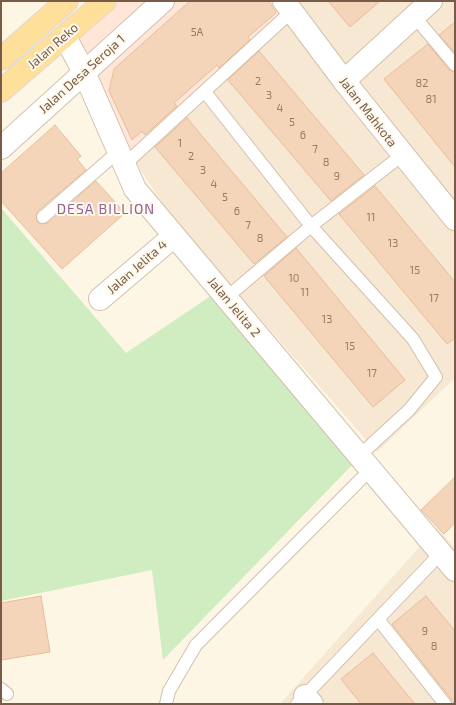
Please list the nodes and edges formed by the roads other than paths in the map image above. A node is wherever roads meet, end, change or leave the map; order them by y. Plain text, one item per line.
1 (67, 1) edge
2 (105, 1) edge
3 (163, 1) edge
4 (431, 1) edge
5 (286, 4) edge
6 (414, 16) junction
7 (65, 37) junction
8 (1, 59) edge
9 (455, 65) edge
10 (84, 72) junction
11 (344, 81) junction
12 (1, 91) edge
13 (205, 92) junction
14 (1, 148) edge
15 (402, 155) junction
16 (121, 158) junction
17 (43, 217) dead end
18 (455, 220) edge
19 (311, 226) junction
20 (174, 236) junction
21 (226, 298) junction
22 (100, 299) dead end
23 (365, 463) junction
24 (441, 553) junction
25 (455, 570) edge
26 (378, 619) junction
27 (305, 701) edge
28 (166, 704) edge
29 (445, 704) edge

1 - 8 main road, Jalan Reko
2 - 7 main road, Jalan Reko
3 - 10 street, Jalan Desa Seroja 1
4 - 6 street
5 - 11 street, Jalan Mahkota
5 - 13 lane
6 - 9 lane
6 - 11 street
7 - 10 street, Jalan Jelita 2
7 - 12 main road, Jalan Reko
10 - 14 street, Jalan Desa Seroja 1
10 - 16 street, Jalan Jelita 2
11 - 15 street, Jalan Mahkota
13 - 16 lane
13 - 19 lane
15 - 18 street, Jalan Mahkota
15 - 19 lane
16 - 17 lane
16 - 20 street, Jalan Jelita 2
19 - 21 lane
19 - 23 lane
20 - 21 street, Jalan Jelita 2
20 - 22 street, Jalan Jelita 4
21 - 23 street, Jalan Jelita 2
23 - 24 street, Jalan Jelita 2
23 - 28 lane
24 - 25 street, Jalan Jelita 2
24 - 26 lane
26 - 27 lane
26 - 29 lane

